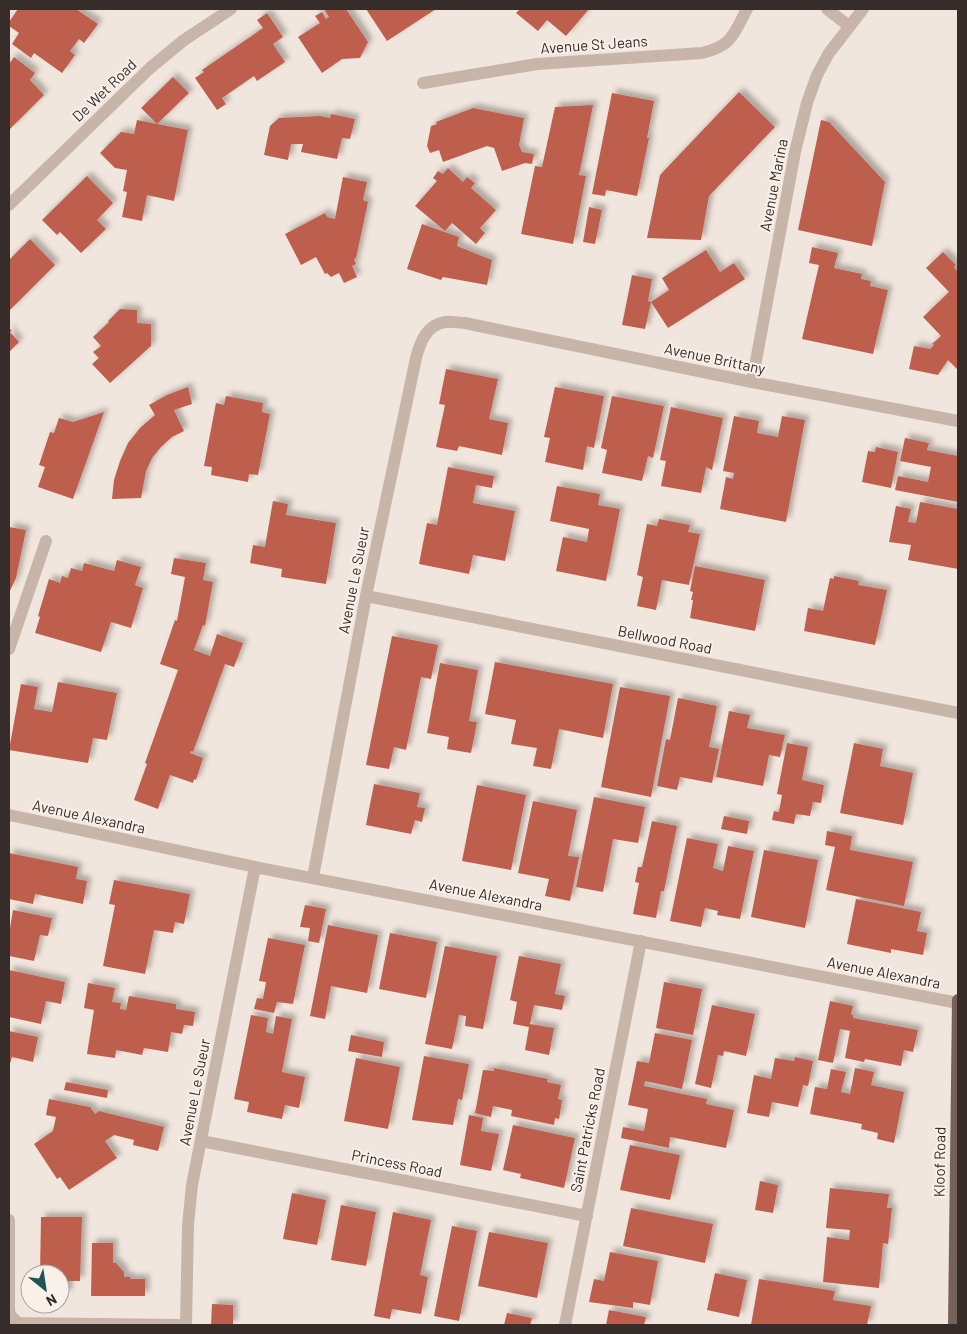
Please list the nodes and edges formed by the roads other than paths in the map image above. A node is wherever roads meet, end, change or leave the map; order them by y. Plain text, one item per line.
1 (231, 9) edge
2 (747, 9) edge
3 (827, 9) edge
4 (863, 9) edge
5 (848, 26) junction
6 (423, 83) dead end
7 (9, 205) edge
8 (465, 323) joint
9 (752, 382) junction
10 (958, 422) edge
11 (46, 541) dead end
12 (366, 596) junction
13 (9, 650) edge
14 (958, 713) edge
15 (9, 815) edge
16 (255, 867) junction
17 (313, 877) junction
18 (641, 941) junction
19 (958, 1000) edge
20 (958, 1003) edge
21 (958, 1053) edge
22 (201, 1141) junction
23 (586, 1216) junction
24 (9, 1220) edge
25 (956, 1255) edge
26 (179, 1325) edge
27 (186, 1325) edge
28 (565, 1325) edge
29 (954, 1325) edge

1 - 7 street, De Wet Road
2 - 6 street, Avenue St Jeans
3 - 5 street
4 - 5 street, Avenue Marina
5 - 9 street, Avenue Marina
8 - 9 street, Avenue Brittany
8 - 12 street, Avenue Le Sueur
9 - 10 street, Avenue Brittany
11 - 13 street
12 - 14 street, Bellwood Road
12 - 17 street, Avenue Le Sueur
15 - 16 street, Avenue Alexandra
16 - 17 street, Avenue Alexandra
16 - 22 street, Avenue Le Sueur
17 - 18 street, Avenue Alexandra
18 - 20 street, Avenue Alexandra
18 - 23 street, Saint Patricks Road
19 - 20 main road, Kloof Road
20 - 21 main road, Kloof Road
21 - 25 main road, Kloof Road
22 - 23 street, Princess Road
22 - 27 street, Avenue Le Sueur
23 - 28 street, Saint Patricks Road
24 - 26 street
25 - 29 main road, Kloof Road

